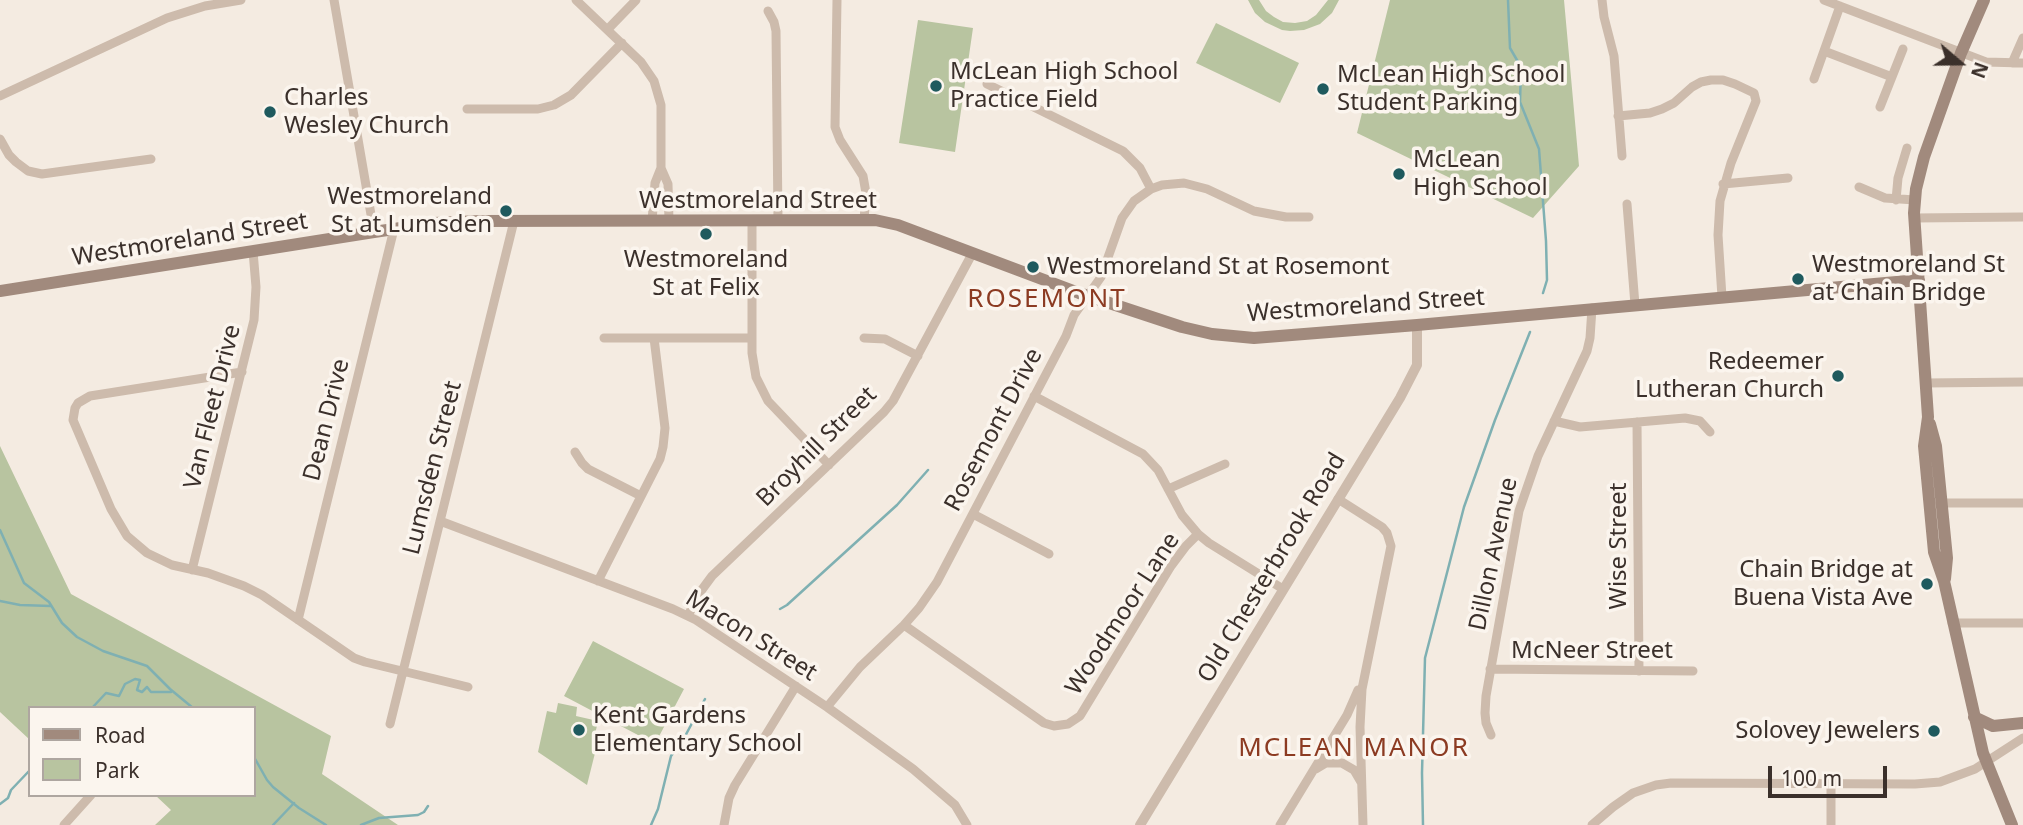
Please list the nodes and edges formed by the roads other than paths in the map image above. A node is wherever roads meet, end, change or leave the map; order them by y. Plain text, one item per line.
1 (240, 0) edge
2 (334, 0) edge
3 (576, 0) edge
4 (636, 0) edge
5 (837, 0) edge
6 (1602, 0) edge
7 (1824, 0) edge
8 (1984, 0) edge
9 (1840, 6) junction
10 (768, 11) dead end
11 (608, 29) junction
12 (2023, 38) edge
13 (622, 43) junction
14 (1903, 49) dead end
15 (1824, 51) junction
16 (1961, 53) junction
17 (2023, 62) edge
18 (2012, 63) junction
19 (1892, 77) junction
20 (1814, 79) dead end
21 (987, 84) dead end
22 (0, 96) edge
23 (1880, 107) dead end
24 (467, 109) dead end
25 (1618, 116) junction
26 (0, 139) edge
27 (1907, 148) dead end
28 (1622, 156) dead end
29 (151, 159) dead end
30 (661, 168) junction
31 (1788, 178) dead end
32 (1723, 184) junction
33 (1859, 187) dead end
34 (1151, 189) junction
35 (1896, 200) junction
36 (1914, 200) junction
37 (1627, 204) dead end
38 (1309, 217) dead end
39 (2023, 217) edge
40 (1914, 218) junction
41 (751, 220) junction
42 (778, 220) junction
43 (864, 220) junction
44 (514, 221) junction
45 (652, 221) junction
46 (669, 221) junction
47 (394, 229) junction
48 (374, 232) junction
49 (253, 251) junction
50 (972, 254) junction
51 (1919, 280) junction
52 (0, 291) edge
53 (1088, 297) junction
54 (1722, 297) junction
55 (1635, 304) junction
56 (1592, 309) junction
57 (1417, 325) junction
58 (604, 338) dead end
59 (654, 338) junction
60 (752, 338) junction
61 (864, 338) dead end
62 (918, 356) junction
63 (242, 372) junction
64 (2023, 382) edge
65 (1926, 383) junction
66 (1034, 396) junction
67 (1928, 417) junction
68 (1554, 421) junction
69 (1637, 422) junction
70 (1710, 432) dead end
71 (575, 452) dead end
72 (1225, 464) dead end
73 (829, 465) junction
74 (1168, 489) junction
75 (641, 496) junction
76 (1338, 499) junction
77 (1940, 503) junction
78 (2023, 503) edge
79 (973, 514) junction
80 (440, 521) junction
81 (1198, 534) junction
82 (1049, 554) dead end
83 (192, 570) junction
84 (598, 581) junction
85 (1944, 581) junction
86 (1283, 589) junction
87 (688, 616) junction
88 (298, 620) junction
89 (1952, 622) junction
90 (2023, 623) edge
91 (904, 625) junction
92 (1490, 668) junction
93 (1639, 671) junction
94 (1693, 671) dead end
95 (403, 672) junction
96 (1364, 673) junction
97 (796, 686) junction
98 (468, 687) dead end
99 (827, 707) junction
100 (1974, 717) junction
101 (2023, 723) edge
102 (390, 724) dead end
103 (1491, 735) dead end
104 (2023, 738) edge
105 (1986, 762) junction
106 (1312, 773) junction
107 (1361, 783) junction
108 (1831, 783) junction
109 (90, 797) edge
110 (64, 825) edge
111 (724, 825) edge
112 (967, 825) edge
113 (1140, 825) edge
114 (1280, 825) edge
115 (1363, 825) edge
116 (1592, 825) edge
117 (1831, 825) edge
118 (2012, 825) edge

1 - 22 street
2 - 48 street
3 - 11 street
4 - 11 street
5 - 43 street
6 - 25 street
7 - 9 street
8 - 16 main road
9 - 15 street
9 - 16 street
10 - 42 street
11 - 13 street
12 - 18 street
13 - 24 street
13 - 30 street
14 - 19 street
15 - 19 street
15 - 20 street
16 - 18 street
16 - 36 main road
17 - 18 street
19 - 23 street
21 - 34 street
25 - 28 street
25 - 32 street
26 - 29 street
27 - 35 street
30 - 45 street
30 - 46 street
31 - 32 street
32 - 54 street
33 - 35 street
34 - 38 street
34 - 53 street, Rosemont Drive
35 - 36 street
36 - 40 main road
37 - 55 street
39 - 40 street
40 - 51 main road
41 - 42 main road, Westmoreland Street
41 - 46 main road, Westmoreland Street
41 - 60 street
42 - 43 main road, Westmoreland Street
43 - 50 main road, Westmoreland Street
44 - 45 main road, Westmoreland Street
44 - 47 main road, Westmoreland Street
44 - 80 street, Lumsden Street
45 - 46 main road, Westmoreland Street
47 - 48 main road, Westmoreland Street
47 - 88 street, Dean Drive
48 - 49 main road, Westmoreland Street
49 - 52 main road, Westmoreland Street
49 - 63 street, Van Fleet Drive
50 - 53 main road, Westmoreland Street
50 - 62 street, Broyhill Street
51 - 54 main road, Westmoreland Street
51 - 65 main road
53 - 57 main road, Westmoreland Street
53 - 66 street, Rosemont Drive
54 - 55 main road, Westmoreland Street
55 - 56 main road, Westmoreland Street
56 - 57 main road, Westmoreland Street
56 - 68 street, Dillon Avenue
57 - 76 street, Old Chesterbrook Road
58 - 59 street
59 - 60 street
59 - 75 street
60 - 73 street
61 - 62 street
62 - 73 street, Broyhill Street
63 - 83 street, Van Fleet Drive
63 - 83 street
64 - 65 street
65 - 67 main road
66 - 74 street
66 - 79 street, Rosemont Drive
67 - 77 main road
67 - 85 main road
68 - 69 street
68 - 92 street, Dillon Avenue
69 - 70 street
69 - 93 street, Wise Street
71 - 75 street
72 - 74 street
73 - 87 street, Broyhill Street
74 - 81 street
75 - 84 street
76 - 86 street, Old Chesterbrook Road
76 - 96 street
77 - 78 street
77 - 85 main road
79 - 82 street
79 - 91 street, Rosemont Drive
80 - 84 street, Macon Street
80 - 95 street, Lumsden Street
81 - 86 street
81 - 91 street, Woodmoor Lane
83 - 88 street
84 - 87 street, Macon Street
85 - 89 main road
86 - 113 street, Old Chesterbrook Road
87 - 97 street, Macon Street
88 - 95 street
89 - 90 street
89 - 100 main road
91 - 99 street, Rosemont Drive
92 - 93 street, McNeer Street
92 - 103 street, Dillon Avenue
93 - 94 street, McNeer Street
95 - 98 street
95 - 102 street, Lumsden Street
96 - 106 street
96 - 107 street
97 - 99 street, Macon Street
97 - 111 street
99 - 112 street, Macon Street
100 - 101 main road
100 - 105 main road
104 - 105 street
105 - 108 street
105 - 118 main road
106 - 107 street
106 - 114 street
107 - 115 street
108 - 116 street
108 - 117 street
109 - 110 street

